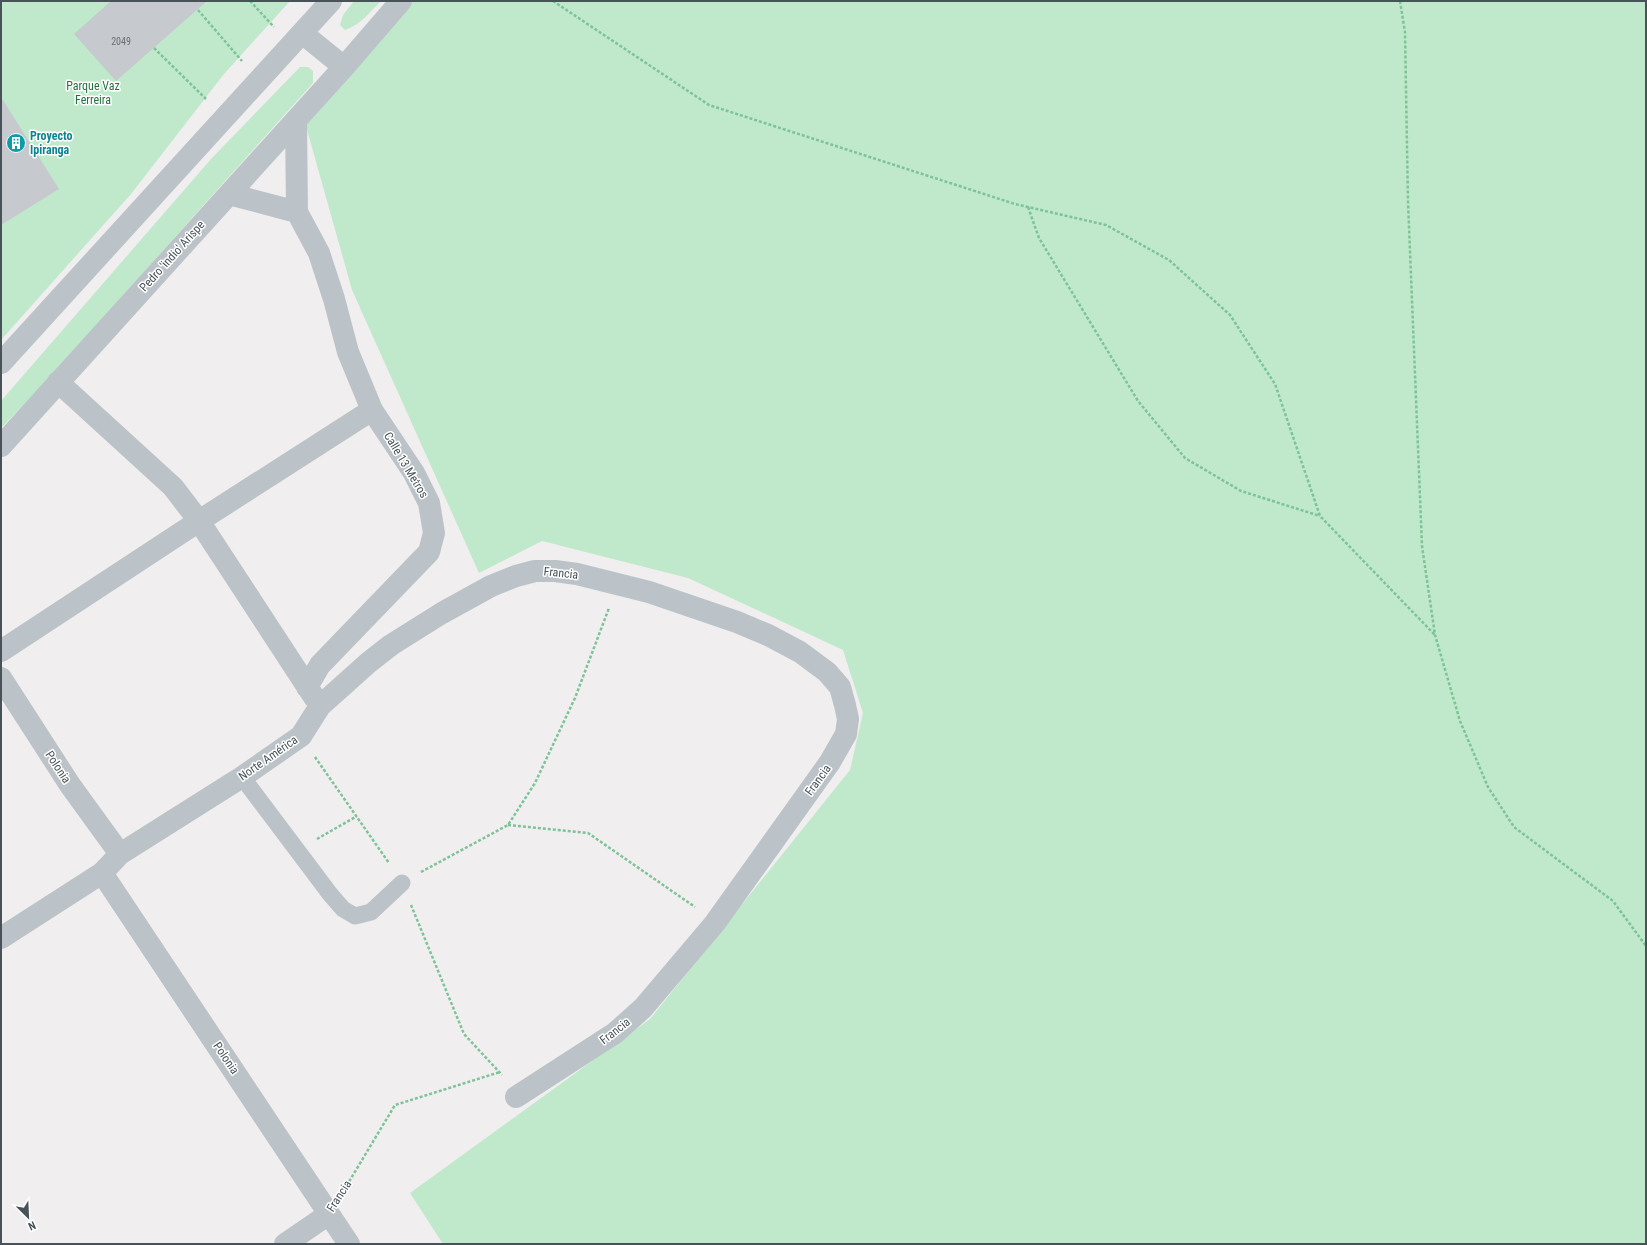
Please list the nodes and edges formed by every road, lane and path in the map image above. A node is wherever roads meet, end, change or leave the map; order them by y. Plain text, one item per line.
1 (250, 1) edge
2 (331, 1) edge
3 (401, 1) edge
4 (553, 1) edge
5 (1400, 1) edge
6 (198, 10) dead end
7 (296, 39) junction
8 (154, 48) dead end
9 (344, 67) junction
10 (258, 79) junction
11 (226, 117) junction
12 (296, 120) junction
13 (229, 194) junction
14 (1028, 207) junction
15 (297, 212) junction
16 (1, 363) edge
17 (58, 382) junction
18 (372, 410) junction
19 (1, 446) edge
20 (1320, 516) junction
21 (199, 521) junction
22 (526, 573) joint
23 (619, 584) junction
24 (1435, 635) junction
25 (1, 651) edge
26 (1, 678) edge
27 (307, 687) junction
28 (320, 706) junction
29 (301, 736) junction
30 (242, 777) junction
31 (357, 816) junction
32 (508, 826) junction
33 (296, 851) junction
34 (120, 854) junction
35 (102, 873) junction
36 (402, 883) junction
37 (715, 922) junction
38 (1, 938) edge
39 (1646, 946) edge
40 (501, 1072) junction
41 (516, 1097) joint
42 (329, 1214) junction
43 (285, 1244) edge
44 (349, 1244) edge

1 - 7 path
2 - 7 street
3 - 9 street, Pedro 'indio' Arispe
4 - 14 path
5 - 24 path
6 - 10 path
7 - 9 street
7 - 10 street
8 - 11 path
9 - 12 street, Pedro 'indio' Arispe
10 - 11 street
11 - 16 street
12 - 13 street, Pedro 'indio' Arispe
12 - 15 street, Calle 13 Metros
13 - 15 street
13 - 17 street, Pedro 'indio' Arispe
14 - 20 path
14 - 20 path
15 - 18 street, Calle 13 Metros
17 - 19 street, Pedro 'indio' Arispe
17 - 21 street
18 - 21 street
18 - 27 street, Calle 13 Metros
20 - 24 path
21 - 25 street
21 - 27 street
22 - 23 street, Francia
22 - 28 street, Norte América
23 - 32 path
23 - 37 street, Francia
24 - 39 path
26 - 34 street, Polonia
27 - 28 street
28 - 29 street, Norte América
29 - 30 street, Norte América
29 - 31 path
30 - 33 lane
30 - 34 street, Norte América
31 - 33 path
31 - 36 path
32 - 36 path
32 - 37 path
33 - 36 lane
34 - 35 street, Norte América
35 - 38 street, Norte América
35 - 42 street, Polonia
36 - 40 path
37 - 41 street, Francia
40 - 41 path
40 - 42 path, Francia
42 - 43 street, Francia
42 - 44 street, Polonia

